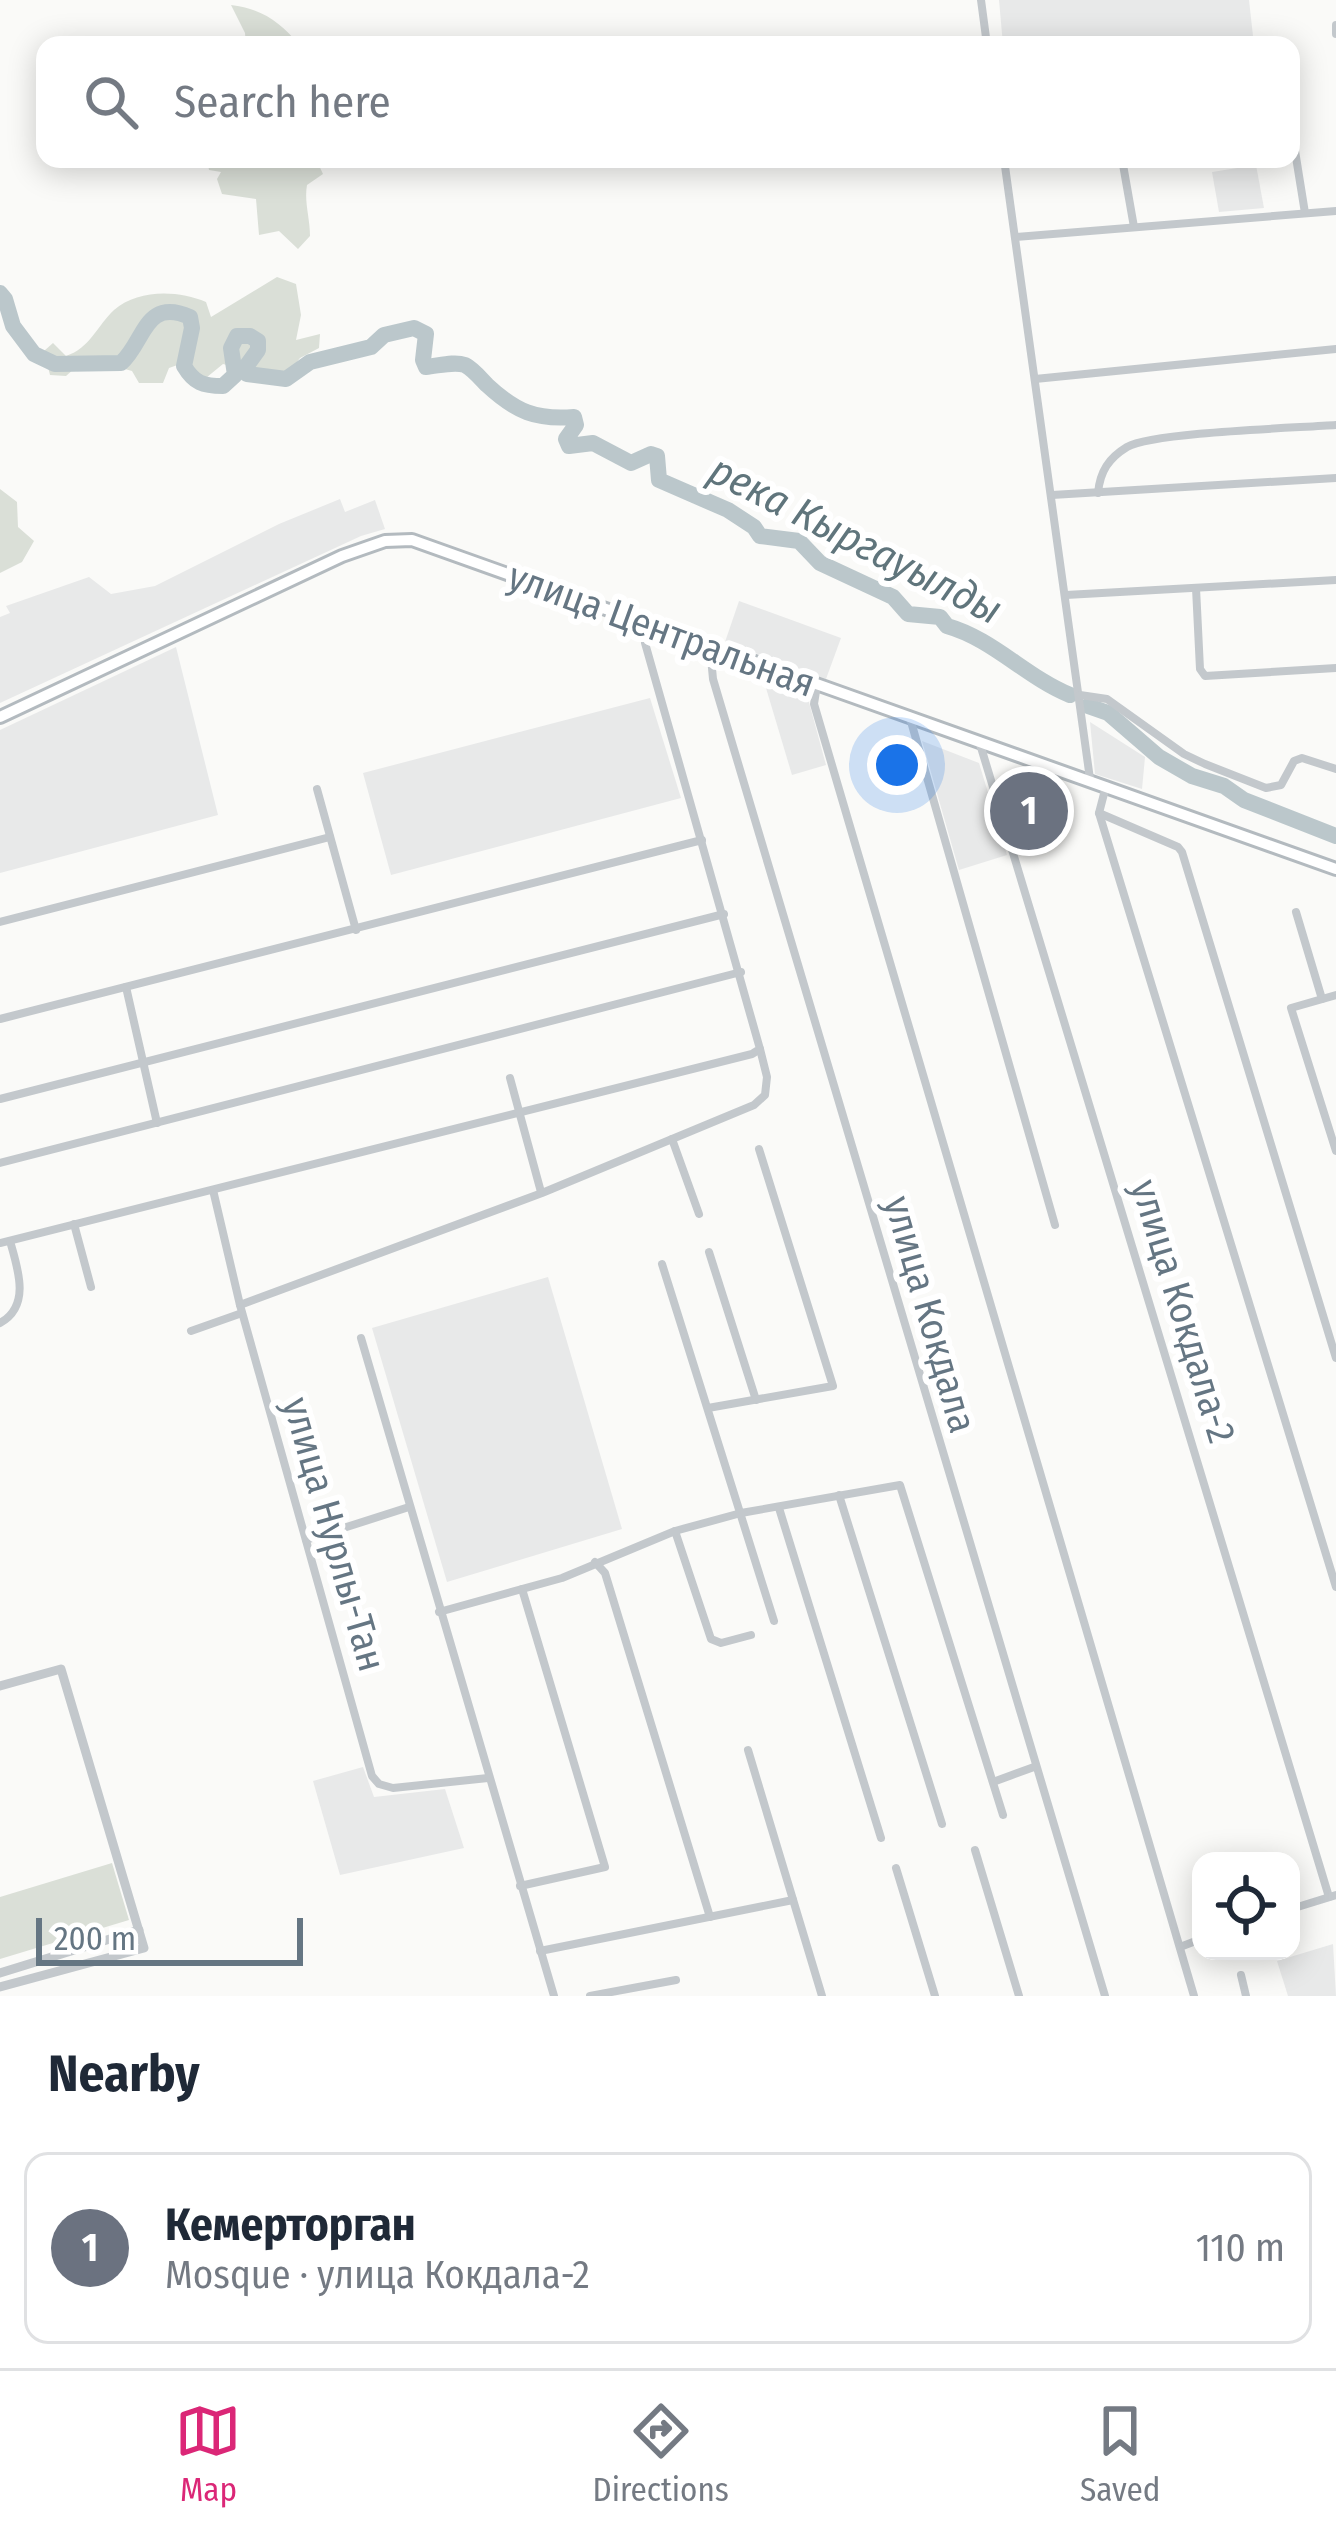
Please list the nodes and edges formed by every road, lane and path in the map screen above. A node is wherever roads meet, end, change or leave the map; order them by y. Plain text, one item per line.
1 (981, 0) edge
2 (986, 36) edge
3 (1005, 168) edge
4 (1124, 168) edge
5 (1298, 168) edge
6 (1336, 211) edge
7 (1305, 213) junction
8 (1134, 227) junction
9 (1015, 237) junction
10 (1336, 349) edge
11 (1035, 379) junction
12 (1336, 425) edge
13 (1336, 478) edge
14 (1098, 493) junction
15 (1052, 495) junction
16 (1336, 580) edge
17 (1196, 588) junction
18 (1066, 595) junction
19 (645, 623) junction
20 (710, 646) junction
21 (1336, 668) edge
22 (817, 685) junction
23 (1080, 694) junction
24 (0, 718) edge
25 (910, 718) junction
26 (980, 744) junction
27 (1336, 769) edge
28 (1090, 779) junction
29 (1106, 785) junction
30 (316, 789) dead end
31 (1099, 813) junction
32 (330, 837) junction
33 (702, 840) junction
34 (1336, 869) edge
35 (1296, 912) dead end
36 (724, 914) junction
37 (0, 922) edge
38 (356, 930) junction
39 (741, 972) junction
40 (126, 987) junction
41 (1336, 995) edge
42 (1322, 999) junction
43 (0, 1019) edge
44 (760, 1049) junction
45 (144, 1062) junction
46 (510, 1078) dead end
47 (0, 1099) edge
48 (520, 1113) junction
49 (158, 1123) junction
50 (671, 1139) junction
51 (758, 1149) dead end
52 (1336, 1151) edge
53 (0, 1162) edge
54 (213, 1190) junction
55 (542, 1193) junction
56 (699, 1214) dead end
57 (74, 1224) junction
58 (1055, 1225) dead end
59 (5, 1242) edge
60 (709, 1252) dead end
61 (662, 1264) dead end
62 (91, 1287) dead end
63 (241, 1309) junction
64 (0, 1323) edge
65 (191, 1330) dead end
66 (362, 1338) dead end
67 (1336, 1358) edge
68 (755, 1400) junction
69 (708, 1408) junction
70 (839, 1495) junction
71 (410, 1507) junction
72 (779, 1508) junction
73 (741, 1513) junction
74 (675, 1531) junction
75 (306, 1540) junction
76 (595, 1562) junction
77 (1336, 1588) edge
78 (522, 1589) junction
79 (439, 1612) junction
80 (774, 1622) dead end
81 (751, 1635) dead end
82 (0, 1686) edge
83 (748, 1750) dead end
84 (1034, 1767) junction
85 (488, 1778) junction
86 (993, 1782) junction
87 (1003, 1815) dead end
88 (942, 1824) dead end
89 (881, 1838) dead end
90 (975, 1850) dead end
91 (896, 1868) dead end
92 (520, 1886) junction
93 (1332, 1896) edge
94 (793, 1900) junction
95 (1300, 1906) edge
96 (710, 1917) junction
97 (139, 1930) junction
98 (1192, 1942) edge
99 (1180, 1947) junction
100 (540, 1951) junction
101 (0, 1972) edge
102 (1240, 1976) dead end
103 (676, 1980) dead end
104 (0, 1988) edge
105 (554, 1996) edge
106 (590, 1996) edge
107 (822, 1996) edge
108 (935, 1996) edge
109 (1019, 1996) edge
110 (1105, 1996) edge
111 (1194, 1996) edge
112 (1246, 1996) edge

1 - 2 street
3 - 9 street
4 - 8 street
5 - 7 street
6 - 7 street
7 - 8 street
8 - 9 street
9 - 11 street
10 - 11 street
11 - 15 street
12 - 14 street
13 - 14 street
14 - 15 street
15 - 18 street
16 - 17 street
17 - 18 street
17 - 21 street
18 - 23 street
19 - 20 main road, улица Центральная
19 - 24 main road, улица Центральная
19 - 33 street
20 - 22 main road, улица Центральная
20 - 84 street, улица Кокдала
22 - 25 main road, улица Центральная
22 - 99 street
23 - 27 street
23 - 28 street
25 - 26 main road, улица Центральная
25 - 58 street
26 - 28 main road, улица Центральная
26 - 93 street, улица Кокдала-2
28 - 29 main road, улица Центральная
29 - 31 street
29 - 34 main road, улица Центральная
30 - 32 street
31 - 67 street
31 - 77 street
32 - 37 street
32 - 38 street
33 - 36 street
33 - 38 street
35 - 42 street
36 - 39 street
36 - 45 street
38 - 40 street
39 - 44 street
39 - 49 street
40 - 43 street
40 - 45 street
41 - 42 street
42 - 52 street
44 - 48 street
44 - 50 street
45 - 47 street
45 - 49 street
46 - 48 street
48 - 54 street
48 - 55 street
49 - 53 street
50 - 55 street
50 - 56 street
51 - 68 street
54 - 57 street
54 - 63 street, улица Нурлы-Тан
55 - 63 street
57 - 59 street
57 - 62 street
59 - 64 street
60 - 68 street
61 - 69 street
63 - 65 street
63 - 75 street, улица Нурлы-Тан
66 - 71 street
68 - 69 street
69 - 73 street
70 - 72 street
70 - 86 street
70 - 88 street
71 - 75 street
71 - 79 street
72 - 73 street
72 - 89 street
73 - 74 street
73 - 80 street
74 - 76 street
74 - 81 street
75 - 85 street, улица Нурлы-Тан
76 - 78 street
76 - 96 street
78 - 79 street
78 - 92 street
79 - 85 street
82 - 97 street
83 - 94 street
84 - 86 street
84 - 110 street, улица Кокдала
85 - 92 street
86 - 87 street
90 - 109 street
91 - 108 street
92 - 100 street
93 - 95 street
94 - 96 street
94 - 107 street
96 - 100 street
97 - 101 street
97 - 104 street
98 - 99 street
99 - 111 street
100 - 105 street
102 - 112 street
103 - 106 street

